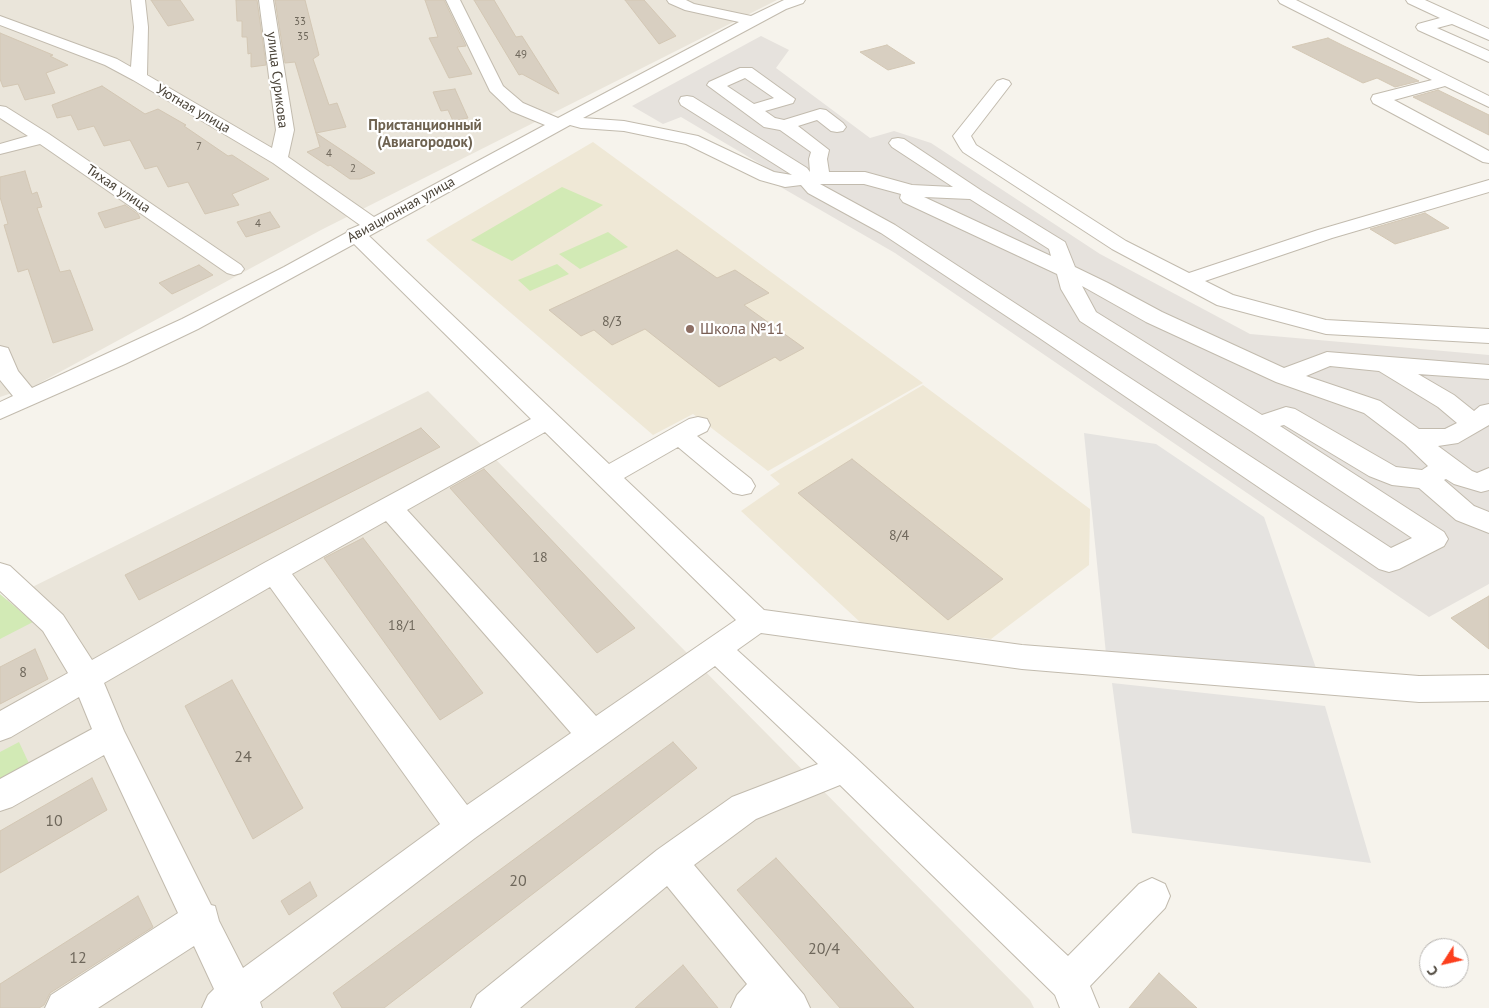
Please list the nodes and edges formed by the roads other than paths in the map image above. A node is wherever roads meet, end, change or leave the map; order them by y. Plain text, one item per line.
1 (138, 0) edge
2 (266, 0) edge
3 (453, 0) edge
4 (674, 0) edge
5 (798, 0) edge
6 (1285, 0) edge
7 (1414, 0) edge
8 (1453, 19) junction
9 (0, 20) edge
10 (754, 21) junction
11 (1489, 35) edge
12 (1488, 56) edge
13 (139, 77) junction
14 (1446, 80) junction
15 (1003, 84) dead end
16 (715, 85) junction
17 (1489, 102) edge
18 (752, 110) junction
19 (0, 111) edge
20 (563, 122) junction
21 (785, 125) junction
22 (837, 128) dead end
23 (43, 138) junction
24 (898, 144) dead end
25 (0, 149) edge
26 (1489, 158) edge
27 (279, 159) junction
28 (813, 178) junction
29 (1489, 186) edge
30 (911, 194) junction
31 (974, 194) junction
32 (842, 204) junction
33 (363, 230) junction
34 (234, 269) dead end
35 (1066, 270) junction
36 (1190, 280) junction
37 (1489, 336) edge
38 (0, 353) edge
39 (1383, 363) junction
40 (1489, 372) edge
41 (1284, 377) junction
42 (28, 399) junction
43 (0, 411) edge
44 (1482, 418) edge
45 (548, 420) junction
46 (1260, 424) junction
47 (1414, 438) junction
48 (1436, 473) junction
49 (607, 476) junction
50 (1489, 478) edge
51 (742, 486) dead end
52 (390, 508) junction
53 (1489, 523) edge
54 (274, 570) junction
55 (0, 574) edge
56 (756, 621) junction
57 (716, 649) junction
58 (86, 678) junction
59 (1489, 688) edge
60 (0, 727) edge
61 (110, 735) junction
62 (593, 735) junction
63 (844, 768) junction
64 (0, 796) edge
65 (463, 827) junction
66 (669, 862) junction
67 (1152, 896) dead end
68 (202, 919) junction
69 (1074, 995) edge
70 (772, 1001) edge
71 (234, 1004) edge
72 (64, 1008) edge
73 (490, 1008) edge

1 - 13 street
2 - 27 street, улица Сурикова
3 - 20 street
4 - 10 street
5 - 10 street, Авиационная улица
6 - 14 street
7 - 8 street
8 - 11 street
8 - 12 street
9 - 13 street, Уютная улица
10 - 20 street, Авиационная улица
13 - 27 street, Уютная улица
14 - 17 street
14 - 26 street
15 - 36 street
16 - 18 street
16 - 18 street
16 - 28 street
18 - 21 street
19 - 23 street, Тихая улица
20 - 28 street
20 - 33 street, Авиационная улица
21 - 22 street
21 - 28 street
23 - 25 street
23 - 34 street, Тихая улица
24 - 31 street
27 - 33 street, Уютная улица
28 - 30 street
28 - 32 street
29 - 36 street
30 - 31 street
30 - 32 street
30 - 35 street
31 - 35 street
32 - 46 street
33 - 42 street, Авиационная улица
33 - 45 street, Уютная улица
35 - 41 street
35 - 46 street
36 - 37 street
38 - 42 street
39 - 40 street
39 - 41 street
39 - 44 street
41 - 47 street
42 - 43 street, Авиационная улица
44 - 47 street
45 - 49 street, Уютная улица
45 - 52 street
46 - 48 street
47 - 48 street
48 - 50 street
48 - 53 street
49 - 51 street
49 - 56 street, Уютная улица
52 - 54 street
52 - 62 street
54 - 58 street
54 - 65 street
55 - 58 street
56 - 57 street
56 - 59 street
57 - 62 street
57 - 63 street
58 - 60 street
58 - 61 street
61 - 64 street
61 - 68 street
62 - 65 street
63 - 66 street
63 - 69 street
65 - 71 street
66 - 70 street
66 - 73 street
67 - 69 street
68 - 71 street
68 - 72 street

